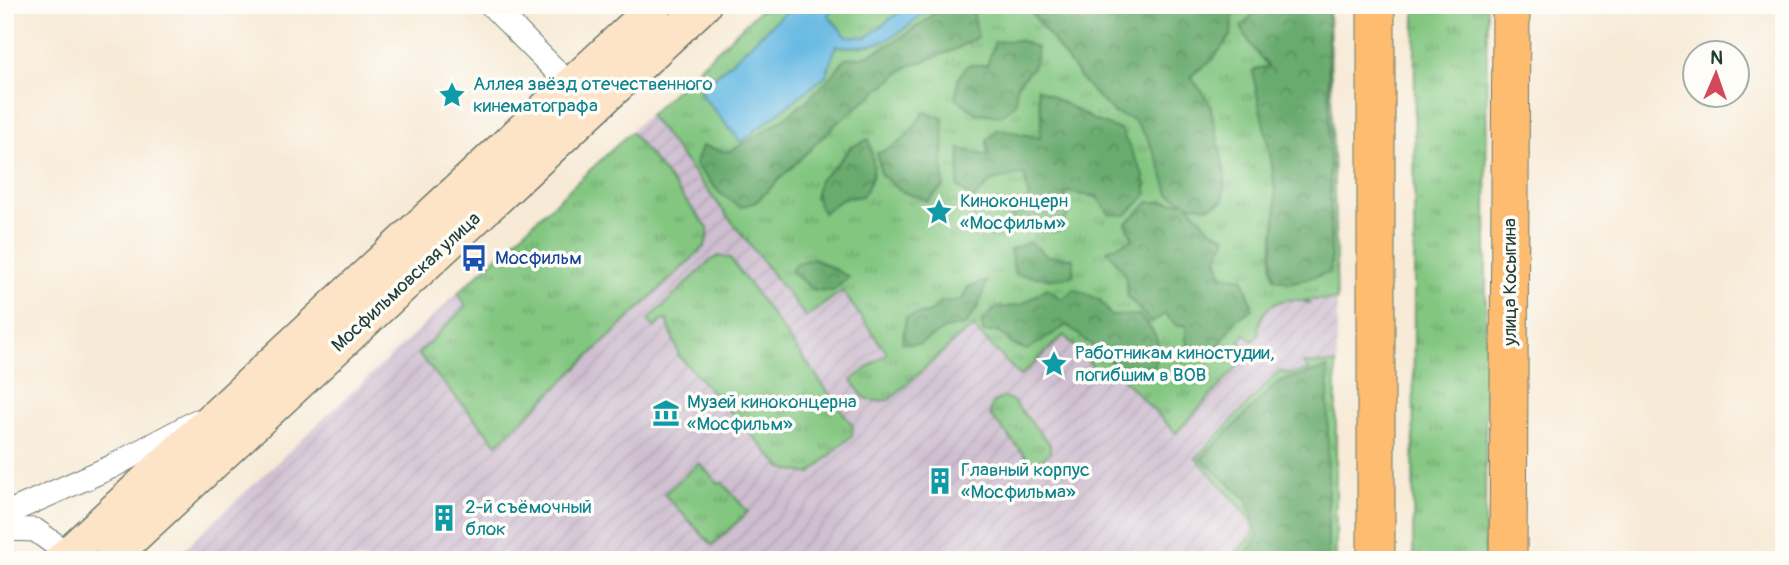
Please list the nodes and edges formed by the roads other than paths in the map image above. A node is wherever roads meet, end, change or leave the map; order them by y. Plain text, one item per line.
1 (491, 5) edge
2 (656, 5) edge
3 (704, 5) edge
4 (1376, 5) edge
5 (1511, 5) edge
6 (581, 96) junction
7 (228, 404) junction
8 (5, 514) edge
9 (5, 528) edge
10 (69, 557) edge
11 (108, 560) edge
12 (1376, 560) edge
13 (1508, 560) edge

1 - 6 street
2 - 6 main road, Мосфильмовская улица
3 - 6 main road, Мосфильмовская улица
4 - 12 main road
5 - 13 main road, улица Косыгина
6 - 7 main road, Мосфильмовская улица
6 - 11 main road, Мосфильмовская улица
7 - 8 street
7 - 10 main road, Мосфильмовская улица
9 - 10 street

